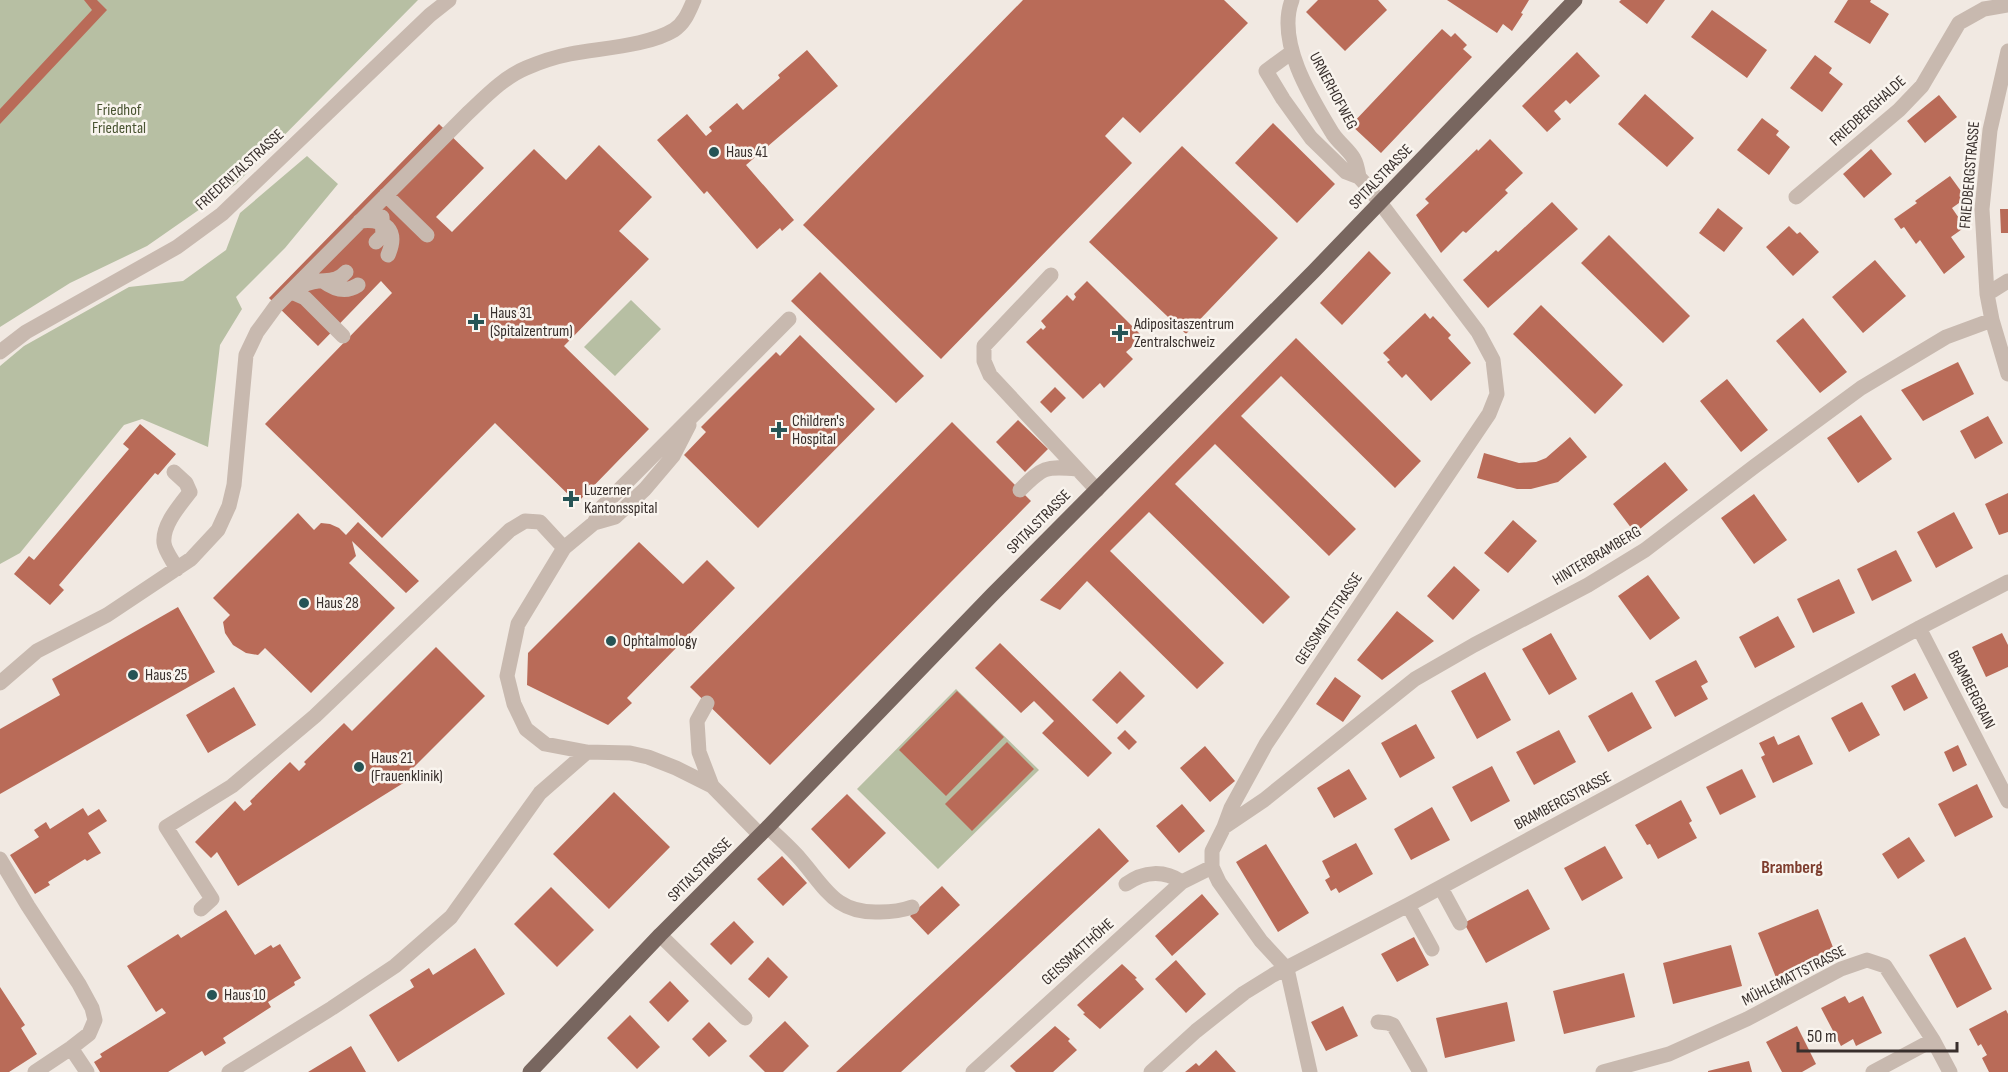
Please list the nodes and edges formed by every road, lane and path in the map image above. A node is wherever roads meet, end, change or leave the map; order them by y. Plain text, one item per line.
1 (449, 0) edge
2 (694, 0) edge
3 (1292, 0) edge
4 (1575, 0) edge
5 (2008, 5) edge
6 (2008, 51) edge
7 (1292, 52) junction
8 (1359, 177) junction
9 (384, 197) junction
10 (1796, 197) dead end
11 (1381, 203) junction
12 (360, 221) junction
13 (383, 222) junction
14 (427, 235) dead end
15 (382, 249) dead end
16 (319, 262) junction
17 (1051, 274) dead end
18 (352, 279) dead end
19 (2008, 281) edge
20 (324, 282) junction
21 (293, 289) junction
22 (1987, 294) junction
23 (789, 319) dead end
24 (1992, 320) junction
25 (343, 336) dead end
26 (0, 352) edge
27 (2008, 374) edge
28 (1077, 469) junction
29 (174, 472) dead end
30 (1020, 489) dead end
31 (1097, 490) junction
32 (564, 548) junction
33 (177, 569) junction
34 (2008, 582) edge
35 (1918, 628) junction
36 (0, 683) edge
37 (707, 703) dead end
38 (587, 752) junction
39 (712, 786) junction
40 (2008, 801) edge
41 (1224, 828) junction
42 (762, 830) junction
43 (0, 859) edge
44 (1212, 867) junction
45 (1182, 882) junction
46 (1126, 884) dead end
47 (1441, 888) junction
48 (1408, 905) junction
49 (912, 907) dead end
50 (201, 909) dead end
51 (1460, 923) dead end
52 (660, 935) junction
53 (1432, 949) dead end
54 (1287, 969) junction
55 (745, 1018) dead end
56 (1378, 1022) dead end
57 (1933, 1040) junction
58 (71, 1048) junction
59 (35, 1072) edge
60 (87, 1072) edge
61 (229, 1072) edge
62 (530, 1072) edge
63 (973, 1072) edge
64 (1150, 1072) edge
65 (1310, 1072) edge
66 (1420, 1072) edge
67 (1603, 1072) edge
68 (1873, 1072) edge
69 (1950, 1072) edge

1 - 26 street, FRIEDENTALSTRASSE
2 - 9 street
3 - 7 street, URNERHOFWEG
4 - 11 main road, SPITALSTRASSE
5 - 10 street, FRIEDBERGHALDE
6 - 22 street, FRIEDBERGSTRASSE
7 - 8 street, URNERHOFWEG
7 - 8 street, URNERHOFWEG
8 - 11 street, URNERHOFWEG
9 - 12 street
9 - 13 street
9 - 14 street
11 - 31 main road, SPITALSTRASSE
11 - 41 street, GEISSMATTSTRASSE
12 - 13 street
12 - 16 street
13 - 15 street
16 - 20 street
16 - 21 street
17 - 28 street
18 - 20 street
19 - 22 street
20 - 21 street
21 - 25 street
21 - 33 street
22 - 24 street, FRIEDBERGSTRASSE
23 - 32 street
24 - 27 street, FRIEDBERGSTRASSE
24 - 41 street, HINTERBRAMBERG
28 - 30 street
28 - 31 street
29 - 33 street
31 - 42 main road, SPITALSTRASSE
32 - 38 street
32 - 50 street
33 - 36 street
34 - 35 street, BRAMBERGSTRASSE
35 - 40 street, BRAMBERGRAIN
35 - 47 street, BRAMBERGSTRASSE
37 - 39 street
38 - 39 street
38 - 61 street
39 - 42 street
41 - 44 street, GEISSMATTSTRASSE
42 - 49 street
42 - 52 main road, SPITALSTRASSE
43 - 58 street
44 - 45 street, GEISSMATTHÖHE
44 - 54 street
45 - 46 street
45 - 63 street, GEISSMATTHÖHE
47 - 48 street, BRAMBERGSTRASSE
47 - 51 street
48 - 53 street
48 - 54 street, BRAMBERGSTRASSE
52 - 55 street
52 - 62 main road, SPITALSTRASSE
54 - 64 street, BRAMBERGSTRASSE
54 - 65 street
56 - 66 street
57 - 67 street, MÜHLEMATTSTRASSE
57 - 68 street
57 - 69 street, MÜHLEMATTSTRASSE
58 - 59 street
58 - 60 street

